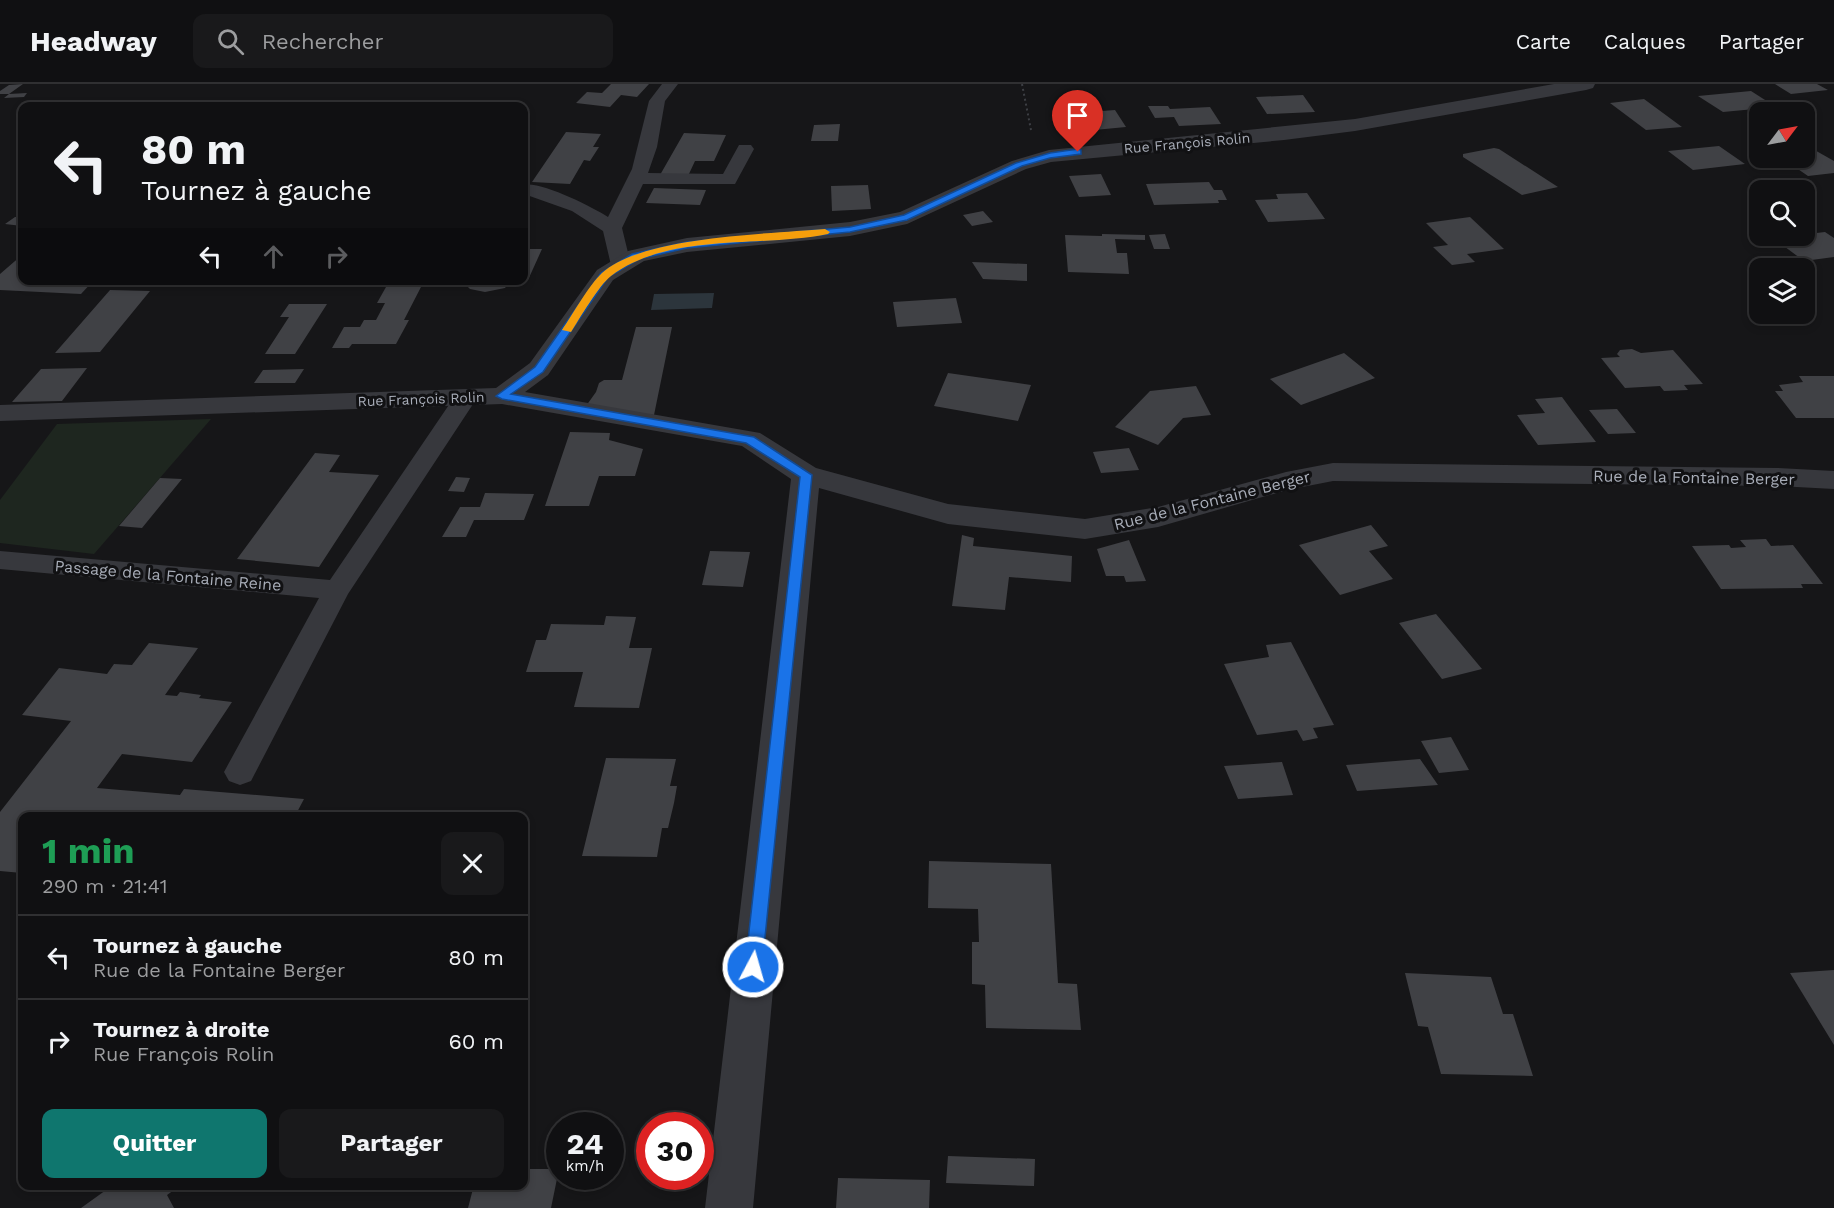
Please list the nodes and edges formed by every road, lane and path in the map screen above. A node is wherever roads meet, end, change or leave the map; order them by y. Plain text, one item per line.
1 (670, 84) edge
2 (1022, 84) edge
3 (1587, 84) edge
4 (745, 149) dead end
5 (1050, 156) junction
6 (636, 178) junction
7 (528, 189) dead end
8 (612, 228) junction
9 (621, 265) junction
10 (502, 396) junction
11 (465, 398) junction
12 (2, 416) edge
13 (806, 475) junction
14 (1834, 480) edge
15 (0, 560) edge
16 (337, 590) junction
17 (240, 772) dead end
18 (729, 1208) edge

1 - 6 lane
2 - 5 path
3 - 5 street, Rue François Rolin
4 - 6 lane
5 - 9 street, Rue François Rolin
6 - 8 lane
7 - 8 lane
8 - 9 lane
9 - 10 street, Rue François Rolin
10 - 11 street, Rue François Rolin
10 - 13 street, Rue de la Fontaine Berger
11 - 12 street, Rue François Rolin
11 - 16 lane
13 - 14 street, Rue de la Fontaine Berger
13 - 18 street
15 - 16 lane, Passage de la Fontaine Reine
16 - 17 lane

